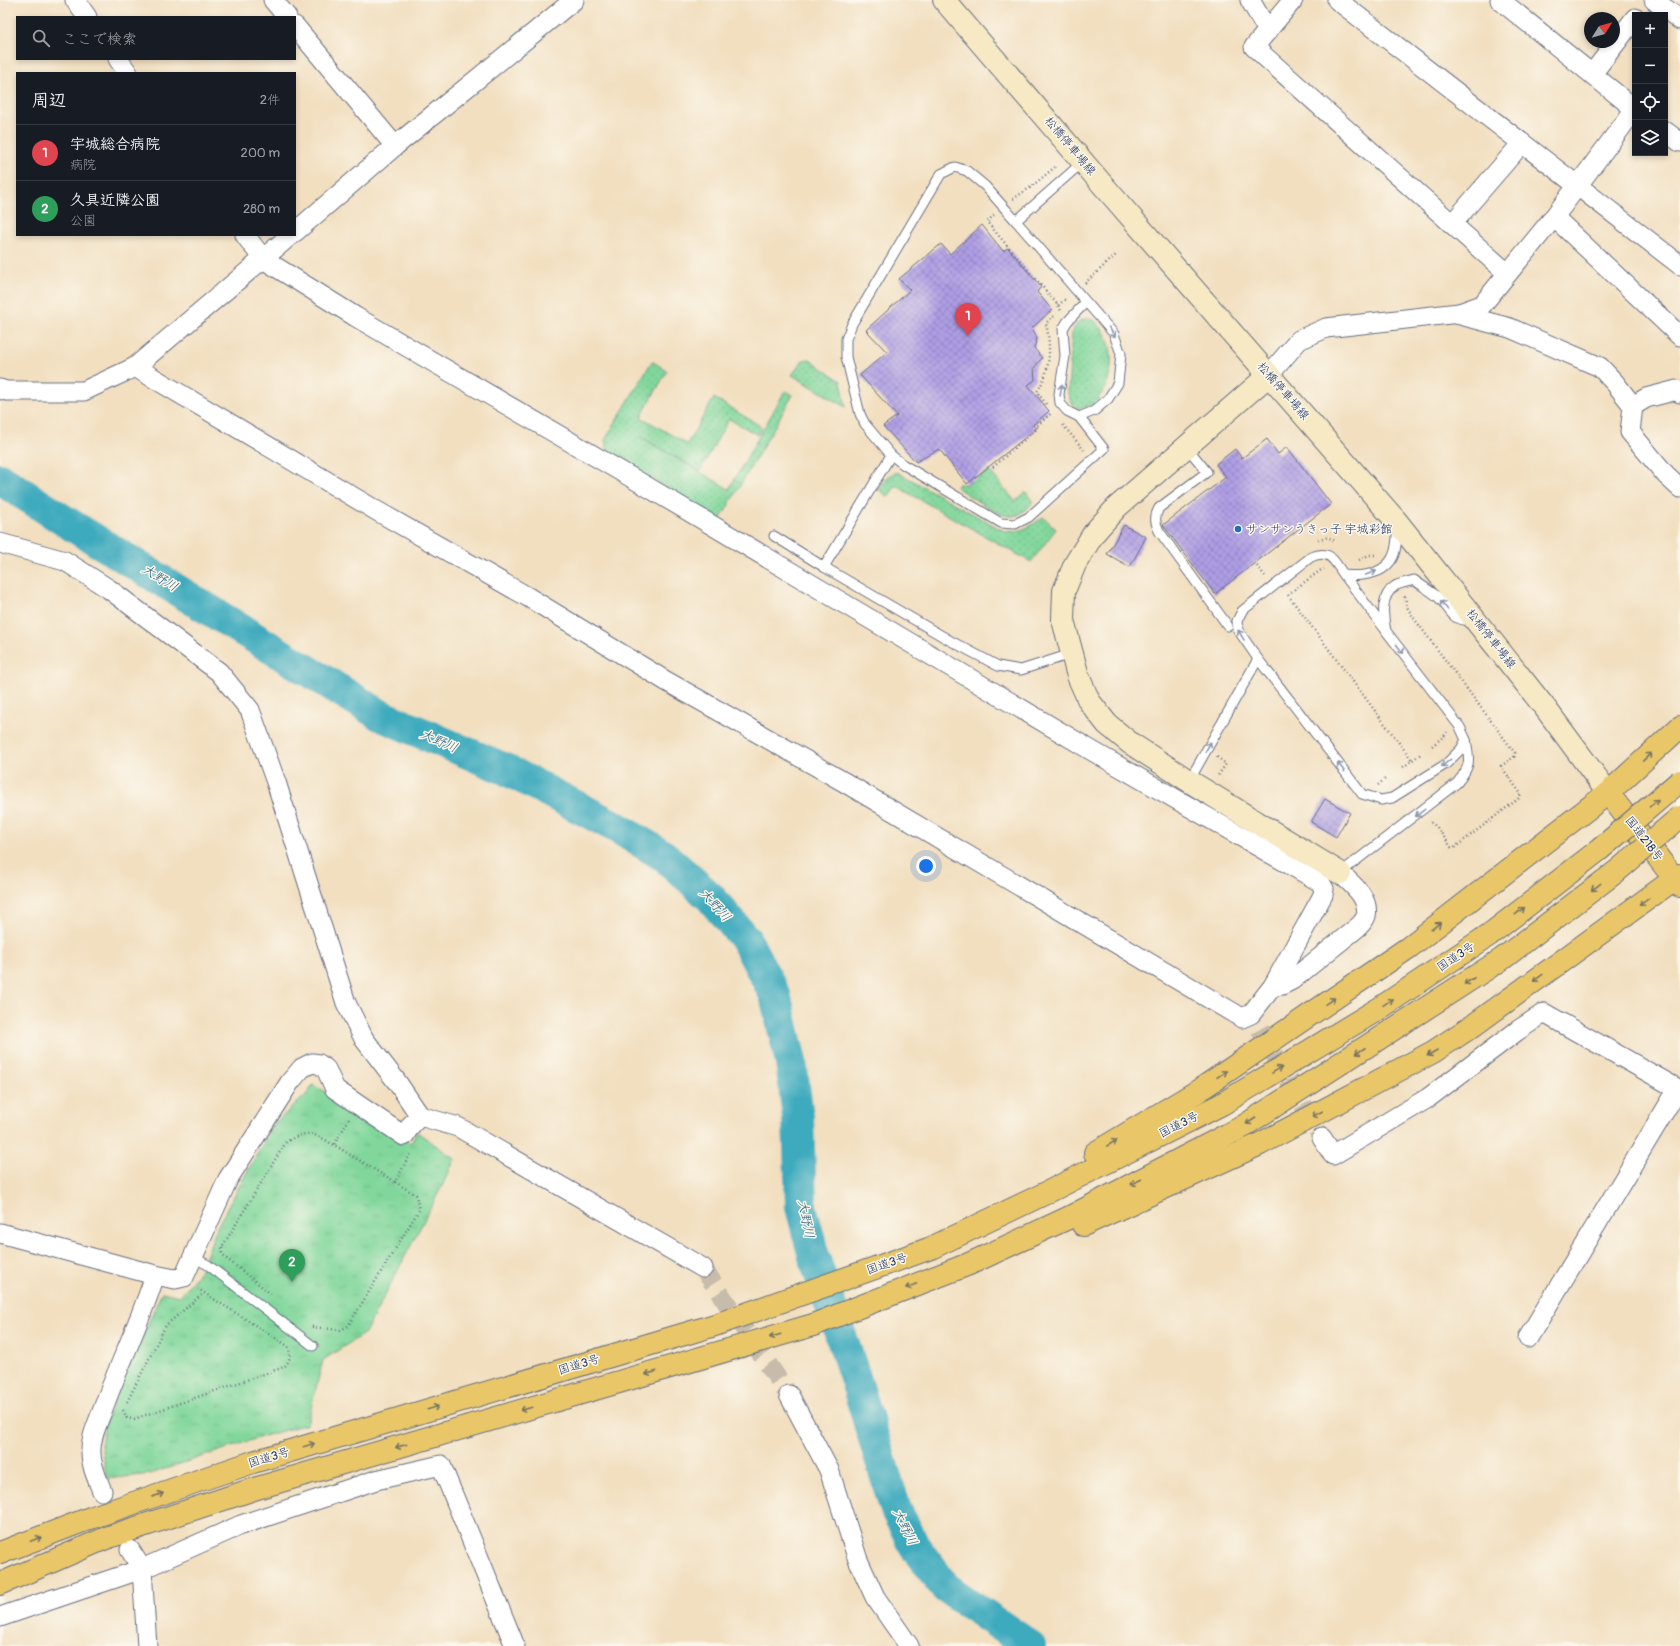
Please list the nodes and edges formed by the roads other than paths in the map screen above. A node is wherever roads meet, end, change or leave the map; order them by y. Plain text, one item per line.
1 (75, 0) edge
2 (273, 0) edge
3 (574, 0) edge
4 (944, 0) edge
5 (1250, 0) edge
6 (1293, 0) edge
7 (1337, 0) edge
8 (1500, 0) edge
9 (1649, 0) edge
10 (1654, 0) edge
11 (1639, 12) edge
12 (86, 16) edge
13 (286, 16) edge
14 (1680, 20) edge
15 (1632, 22) edge
16 (296, 27) edge
17 (1268, 31) junction
18 (119, 60) edge
19 (127, 72) edge
20 (1592, 74) junction
21 (1632, 107) edge
22 (1632, 113) edge
23 (1668, 133) edge
24 (1680, 142) edge
25 (1522, 143) junction
26 (395, 146) junction
27 (1079, 156) junction
28 (1577, 185) junction
29 (1554, 217) junction
30 (1016, 221) junction
31 (1452, 224) junction
32 (296, 231) edge
33 (246, 236) edge
34 (290, 236) edge
35 (263, 259) junction
36 (1680, 265) edge
37 (1507, 273) junction
38 (1086, 302) junction
39 (1459, 313) junction
40 (1680, 336) edge
41 (135, 367) junction
42 (1269, 375) junction
43 (0, 388) edge
44 (1680, 393) edge
45 (1633, 406) junction
46 (1079, 417) junction
47 (1186, 446) junction
48 (890, 455) junction
49 (1680, 488) edge
50 (1398, 523) junction
51 (774, 536) dead end
52 (0, 543) edge
53 (824, 568) junction
54 (1344, 575) junction
55 (1476, 621) junction
56 (1228, 626) dead end
57 (1386, 631) junction
58 (1071, 654) junction
59 (1258, 658) junction
60 (1680, 727) edge
61 (1466, 740) junction
62 (1189, 781) junction
63 (1680, 781) edge
64 (1608, 793) junction
65 (1680, 817) edge
66 (1340, 873) junction
67 (1678, 880) edge
68 (1273, 986) junction
69 (1679, 1089) edge
70 (420, 1116) junction
71 (1322, 1138) tunnel mouth
72 (0, 1233) edge
73 (930, 1243) junction
74 (193, 1257) junction
75 (969, 1264) junction
76 (703, 1268) tunnel mouth
77 (155, 1275) junction
78 (1528, 1338) dead end
79 (313, 1346) dead end
80 (789, 1395) tunnel mouth
81 (102, 1490) dead end
82 (130, 1550) dead end
83 (0, 1553) edge
84 (142, 1569) junction
85 (0, 1584) edge
86 (0, 1617) edge
87 (147, 1646) edge
88 (515, 1646) edge
89 (909, 1646) edge

1 - 12 street
2 - 13 street
3 - 26 street
4 - 27 main road, 松橋停車場線
5 - 17 street
6 - 17 street
7 - 25 street
8 - 20 street
9 - 11 street
10 - 14 street
15 - 20 street
16 - 26 street
17 - 31 street
18 - 19 street
20 - 21 street
22 - 28 street
23 - 24 street
25 - 28 street
25 - 31 street
26 - 32 street
27 - 30 lane
27 - 42 main road, 松橋停車場線
28 - 29 street
28 - 36 street
29 - 37 street
29 - 40 street
30 - 38 lane
30 - 48 lane
31 - 37 street
33 - 35 street
34 - 35 street
35 - 41 street
35 - 68 street
37 - 39 street
46 -> 38 lane
38 -> 46 lane
39 - 42 street
39 - 45 street
41 - 43 street
41 - 68 street
42 - 47 main road
42 - 50 main road, 松橋停車場線
44 - 45 street
45 - 49 street
46 - 48 lane
47 - 56 lane
47 - 58 main road
48 - 53 lane
54 -> 50 lane
50 - 55 main road, 松橋停車場線
51 - 53 lane
52 - 70 street
53 - 58 lane
54 - 57 lane
59 -> 54 lane
55 -> 57 lane
55 - 64 main road, 松橋停車場線
57 -> 61 lane
58 - 62 main road
61 -> 59 lane
62 -> 59 lane
64 -> 60 highway
61 -> 66 lane
62 - 66 main road
73 -> 63 highway, 国道3号, bridge
64 - 67 highway, 国道218号
73 -> 64 highway
65 -> 75 highway, 国道3号, bridge
66 - 68 street
67 -> 75 highway
69 - 71 street
69 - 78 street
70 - 74 street
70 - 76 street
72 - 77 street
83 -> 73 highway, 国道3号
74 - 77 street
74 - 79 lane
75 -> 85 highway, 国道3号
77 - 81 street
80 - 89 street
82 - 84 street
84 - 86 street
84 - 87 street
84 - 88 street

